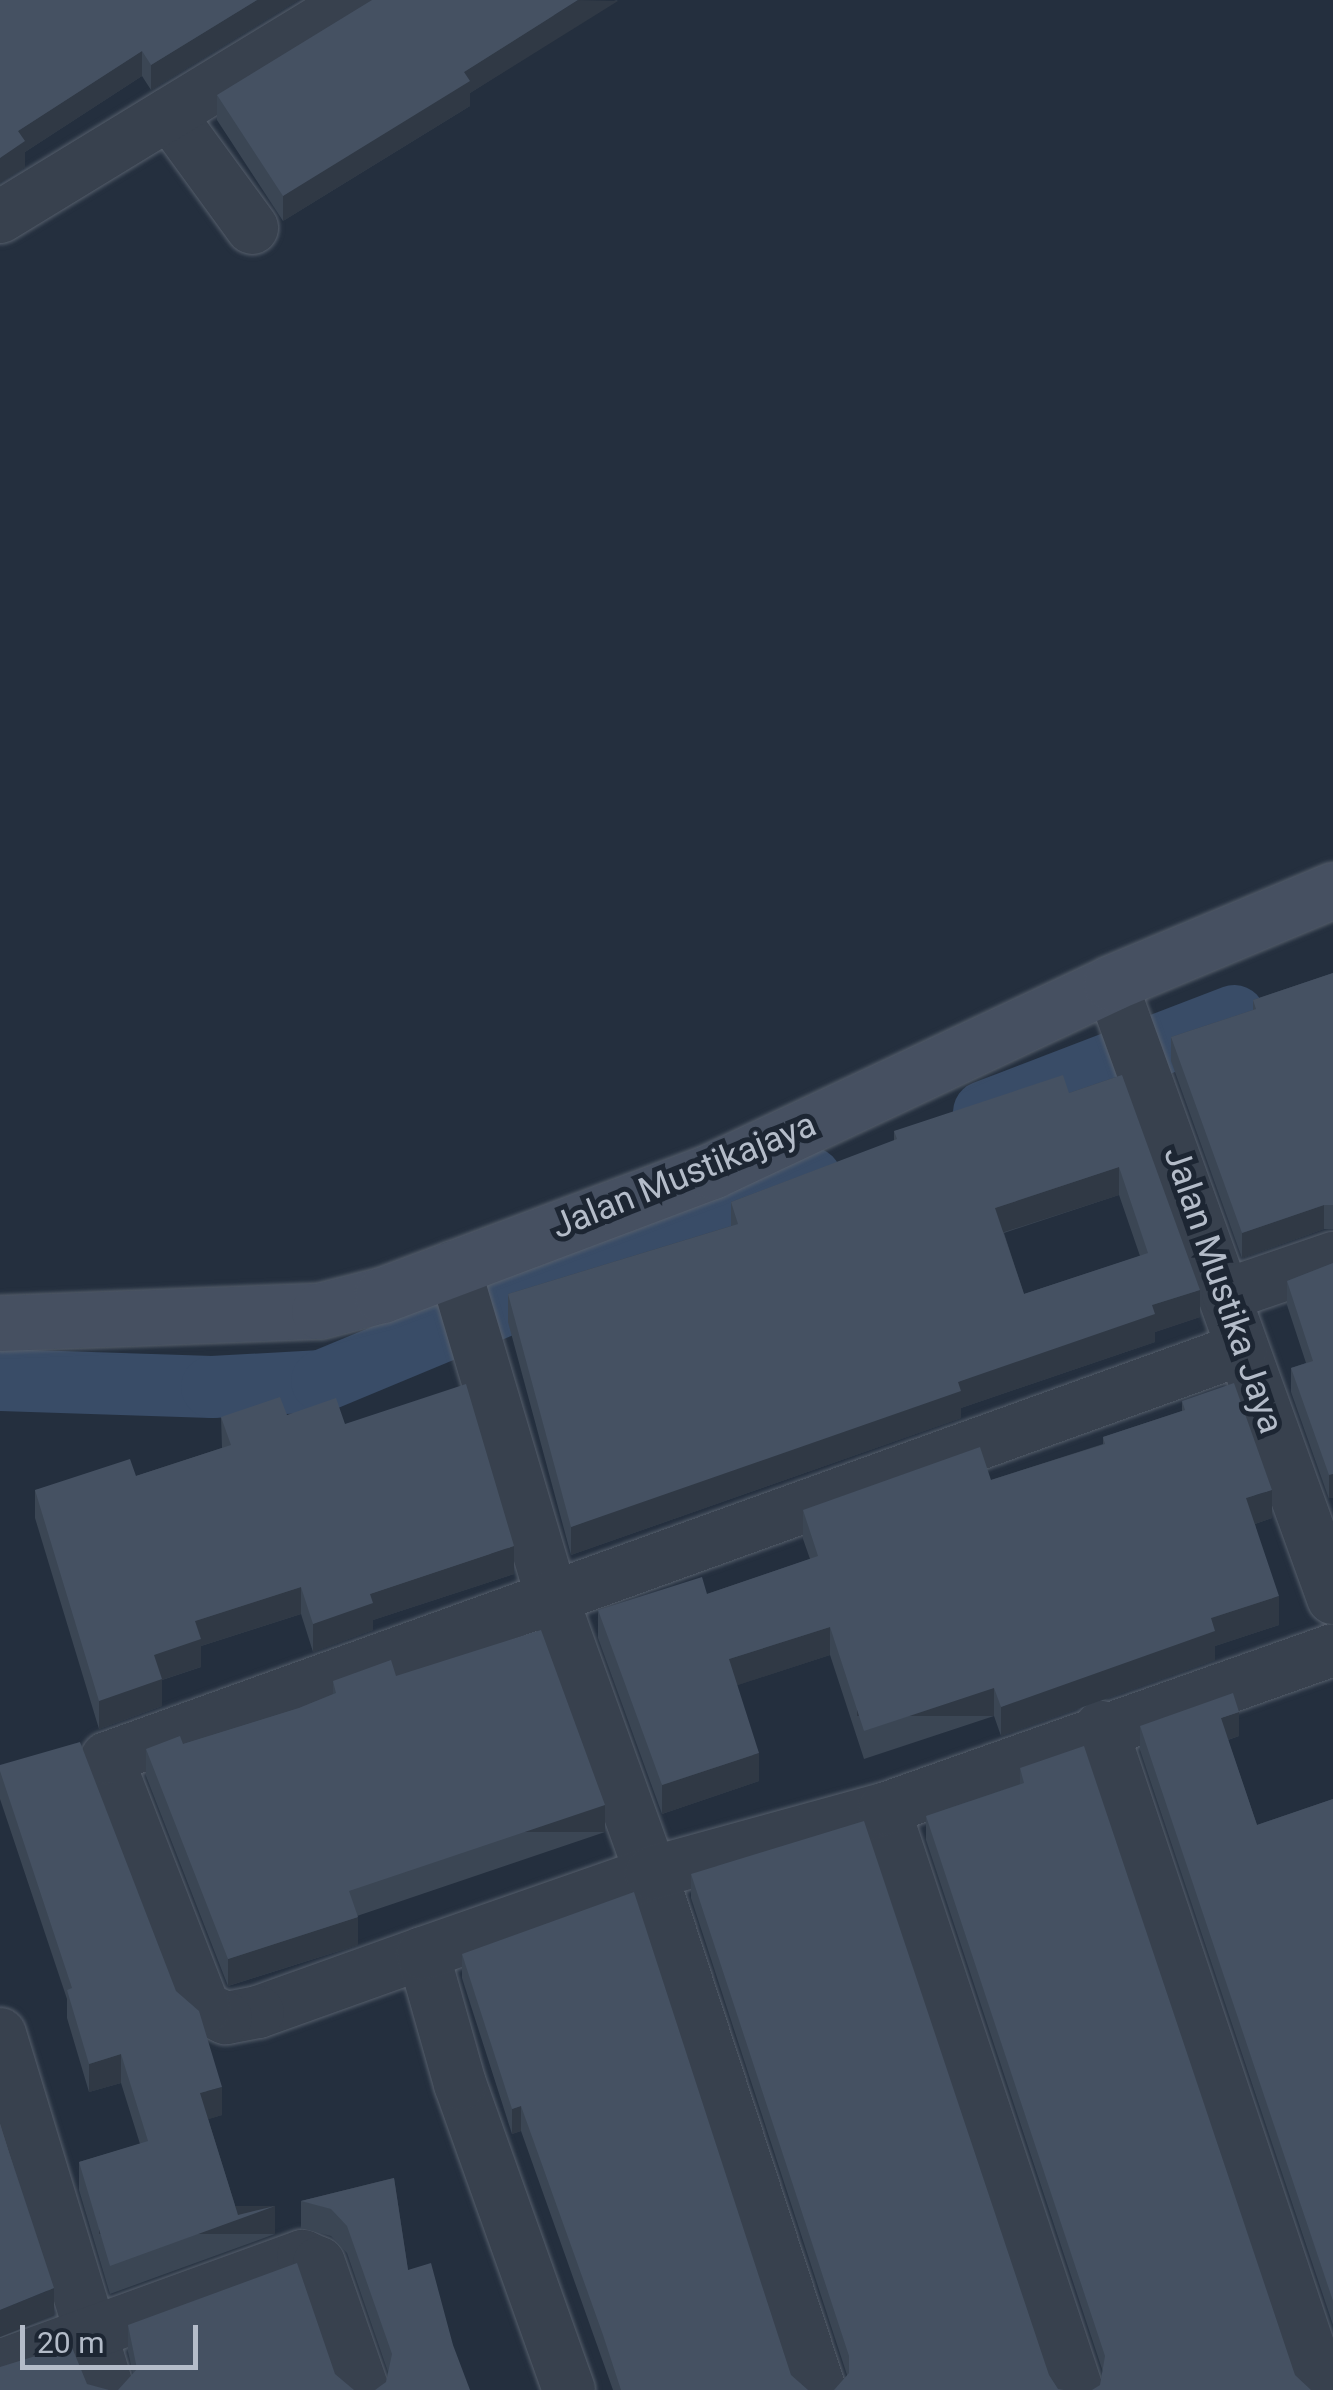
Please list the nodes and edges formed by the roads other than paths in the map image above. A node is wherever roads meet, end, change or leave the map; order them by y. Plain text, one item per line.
1 (356, 0) edge
2 (170, 114) junction
3 (0, 218) edge
4 (252, 228) dead end
5 (1333, 890) edge
6 (1111, 983) junction
7 (1333, 1258) edge
8 (454, 1267) junction
9 (1228, 1294) junction
10 (0, 1322) edge
11 (1242, 1349) junction
12 (1319, 1514) edge
13 (552, 1598) junction
14 (1333, 1598) edge
15 (1333, 1650) edge
16 (1102, 1726) junction
17 (884, 1809) junction
18 (650, 1873) junction
19 (423, 1953) junction
20 (5, 2063) edge
21 (93, 2336) junction
22 (0, 2366) edge
23 (108, 2390) edge
24 (363, 2390) edge
25 (569, 2390) edge
26 (820, 2390) edge
27 (1077, 2390) edge
28 (1323, 2390) edge

1 - 2 street
2 - 3 street
2 - 4 street
5 - 6 main road, Jalan Mustikajaya
6 - 8 main road, Jalan Mustikajaya
6 - 9 street, Jalan Mustika Jaya
7 - 9 street
8 - 10 main road, Jalan Mustikajaya
8 - 13 street
9 - 11 street, Jalan Mustika Jaya
11 - 12 street, Jalan Mustika Jaya
11 - 13 street
12 - 14 street, Jalan Mustika Jaya
13 - 18 street
13 - 19 street
15 - 16 street
16 - 17 street
16 - 28 street
17 - 18 street
17 - 27 street
18 - 19 street
18 - 26 street
19 - 25 street
20 - 21 street
21 - 22 street
21 - 23 street
21 - 24 street

